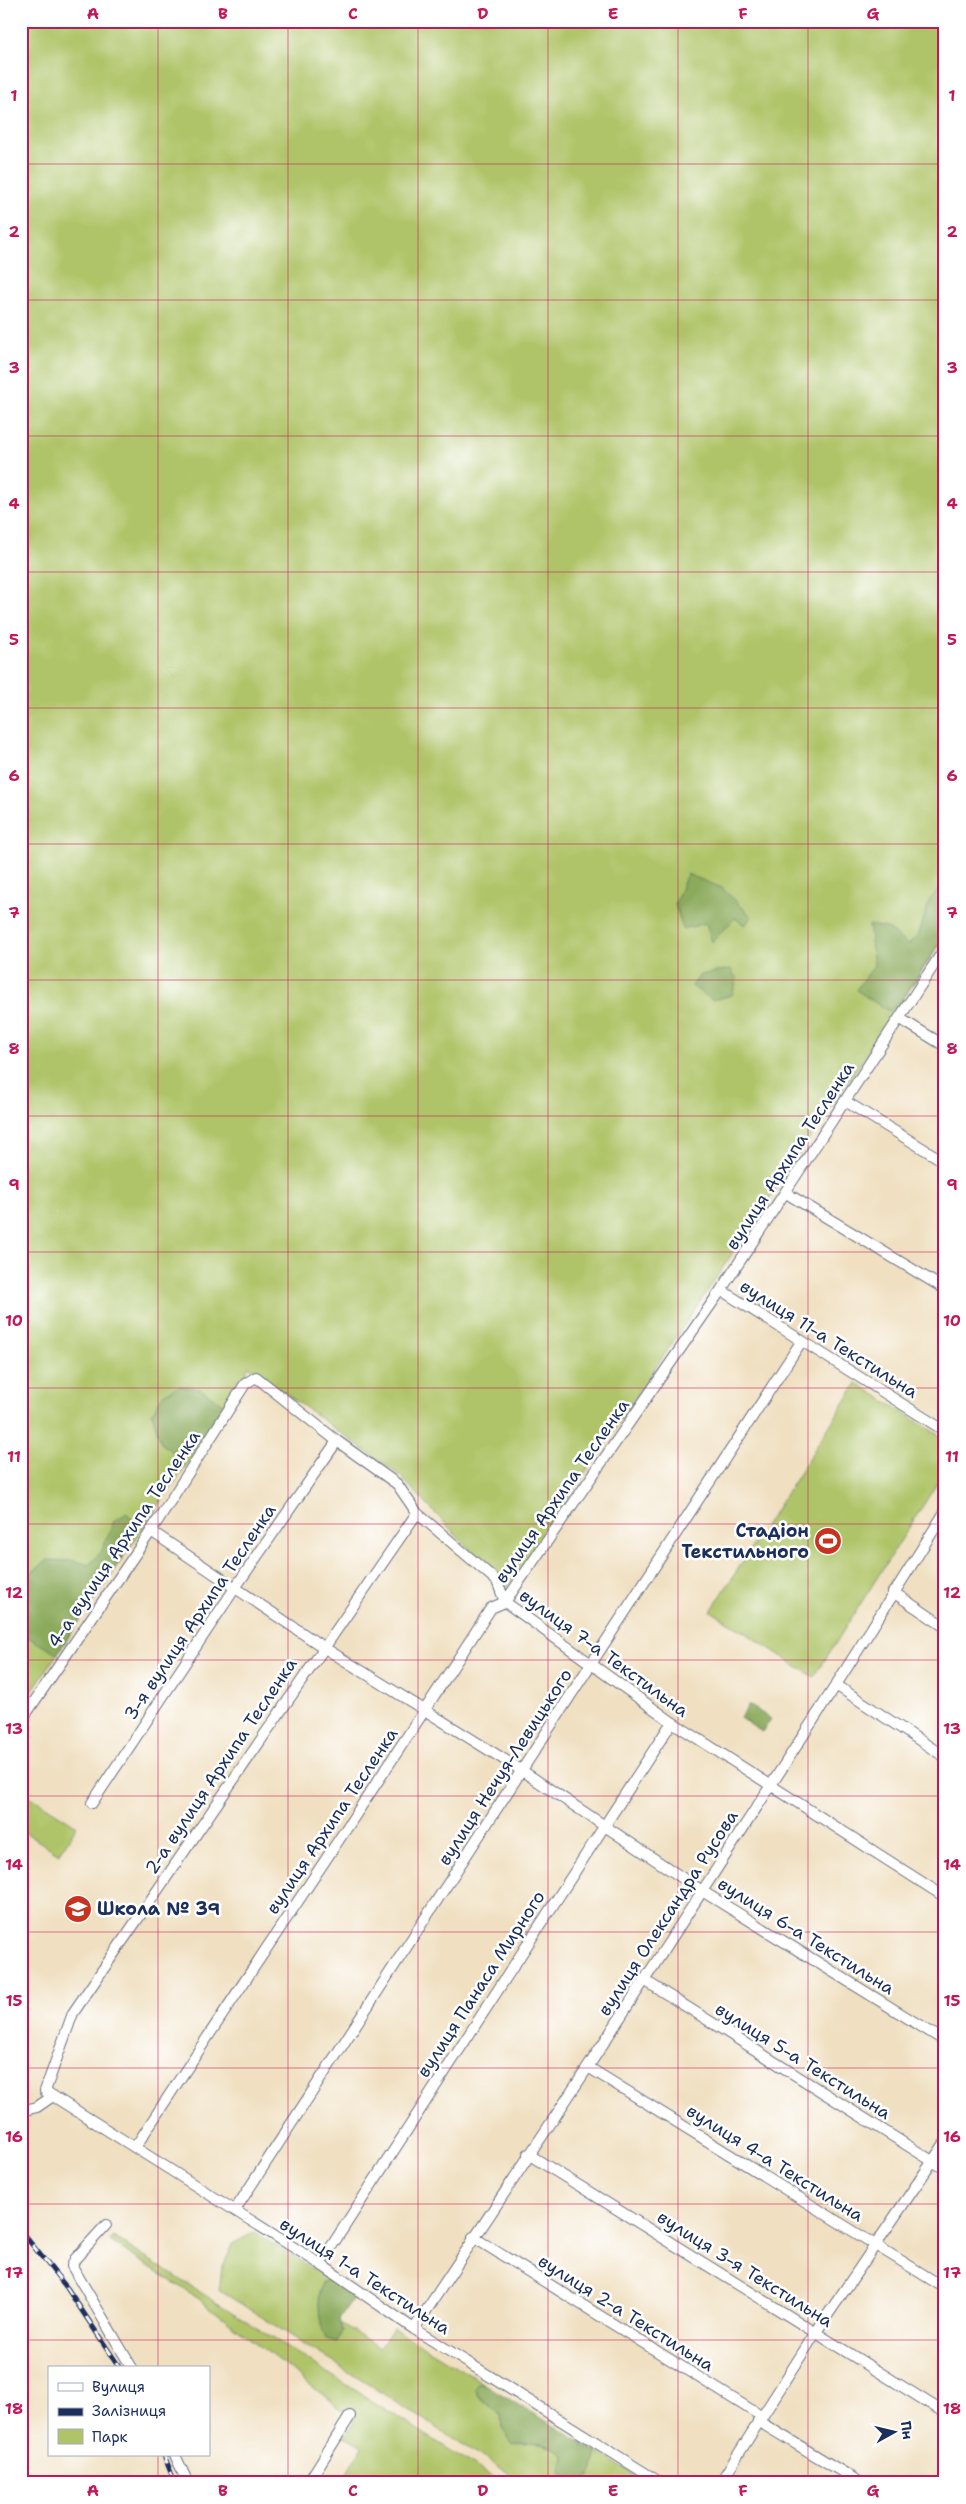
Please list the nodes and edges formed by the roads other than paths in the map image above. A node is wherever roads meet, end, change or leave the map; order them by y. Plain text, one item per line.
1 (945, 948) edge
2 (899, 1018) junction
3 (945, 1046) edge
4 (845, 1101) junction
5 (945, 1162) edge
6 (786, 1193) junction
7 (945, 1289) edge
8 (721, 1290) junction
9 (801, 1342) junction
10 (256, 1377) joint
11 (945, 1431) edge
12 (337, 1441) junction
13 (945, 1512) edge
14 (417, 1513) junction
15 (151, 1531) junction
16 (235, 1588) junction
17 (894, 1592) junction
18 (505, 1602) junction
19 (945, 1627) edge
20 (323, 1647) junction
21 (592, 1665) junction
22 (836, 1685) junction
23 (425, 1711) junction
24 (21, 1721) edge
25 (672, 1722) junction
26 (945, 1757) edge
27 (521, 1770) junction
28 (770, 1785) junction
29 (92, 1803) dead end
30 (604, 1825) junction
31 (702, 1891) junction
32 (945, 1897) edge
33 (644, 1980) junction
34 (945, 2041) edge
35 (588, 2067) junction
36 (53, 2096) junction
37 (21, 2111) edge
38 (945, 2143) edge
39 (136, 2146) junction
40 (528, 2154) junction
41 (933, 2162) junction
42 (945, 2169) edge
43 (235, 2210) junction
44 (106, 2225) dead end
45 (473, 2237) junction
46 (877, 2245) junction
47 (320, 2264) junction
48 (945, 2288) edge
49 (414, 2328) junction
50 (816, 2332) junction
51 (131, 2366) edge
52 (945, 2413) edge
53 (350, 2416) dead end
54 (760, 2419) junction
55 (175, 2456) edge
56 (188, 2483) edge
57 (308, 2483) edge
58 (661, 2483) edge
59 (720, 2483) edge
60 (861, 2483) edge

1 - 2 street, вулиця Архипа Тесленка
2 - 3 street
2 - 4 street, вулиця Архипа Тесленка
4 - 5 street
4 - 6 street, вулиця Архипа Тесленка
6 - 7 street
6 - 8 street, вулиця Архипа Тесленка
8 - 9 street, вулиця 11-а Текстильна
8 - 18 street, вулиця Архипа Тесленка
9 - 11 street, вулиця 11-а Текстильна
9 - 21 street, вулиця Нечуя-Левицького
10 - 12 street, вулиця 7-а Текстильна
10 - 15 street, 4-а вулиця Архипа Тесленка
12 - 14 street, вулиця 7-а Текстильна
12 - 16 street, 3-я вулиця Архипа Тесленка
13 - 17 street, вулиця Олександра Русова
14 - 18 street, вулиця 7-а Текстильна
14 - 20 street, 2-а вулиця Архипа Тесленка
15 - 16 street, вулиця 6-а Текстильна
15 - 24 street, 4-а вулиця Архипа Тесленка
16 - 20 street, вулиця 6-а Текстильна
16 - 29 street, 3-я вулиця Архипа Тесленка
17 - 19 street
17 - 22 street, вулиця Олександра Русова
18 - 21 street, вулиця 7-а Текстильна
18 - 23 street, вулиця Архипа Тесленка
20 - 23 street, вулиця 6-а Текстильна
20 - 36 street, 2-а вулиця Архипа Тесленка
21 - 25 street, вулиця 7-а Текстильна
21 - 27 street, вулиця Нечуя-Левицького
22 - 26 street
22 - 28 street, вулиця Олександра Русова
23 - 27 street, вулиця 6-а Текстильна
23 - 39 street, вулиця Архипа Тесленка
25 - 28 street, вулиця 7-а Текстильна
25 - 30 street, вулиця Панаса Мирного
27 - 30 street, вулиця 6-а Текстильна
27 - 43 street, вулиця Нечуя-Левицького
28 - 31 street, вулиця Олександра Русова
28 - 32 street, вулиця 7-а Текстильна
30 - 31 street, вулиця 6-а Текстильна
30 - 47 street, вулиця Панаса Мирного
31 - 33 street, вулиця Олександра Русова
31 - 34 street, вулиця 6-а Текстильна
33 - 35 street, вулиця Олександра Русова
33 - 41 street, вулиця 5-а Текстильна
35 - 40 street, вулиця Олександра Русова
35 - 46 street, вулиця 4-а Текстильна
36 - 37 street
36 - 39 street, вулиця 1-а Текстильна
38 - 41 street
39 - 43 street, вулиця 1-а Текстильна
40 - 45 street, вулиця Олександра Русова
40 - 50 street, вулиця 3-я Текстильна
41 - 42 street, вулиця 5-а Текстильна
41 - 46 street
43 - 47 street, вулиця 1-а Текстильна
44 - 51 street
45 - 49 street, вулиця Олександра Русова
45 - 54 street, вулиця 2-а Текстильна
46 - 48 street, вулиця 4-а Текстильна
46 - 50 street
47 - 49 street, вулиця 1-а Текстильна
49 - 58 street, вулиця 1-а Текстильна
50 - 52 street, вулиця 3-я Текстильна
50 - 54 street
53 - 57 street
54 - 59 street
54 - 60 street, вулиця 2-а Текстильна
55 - 56 street

